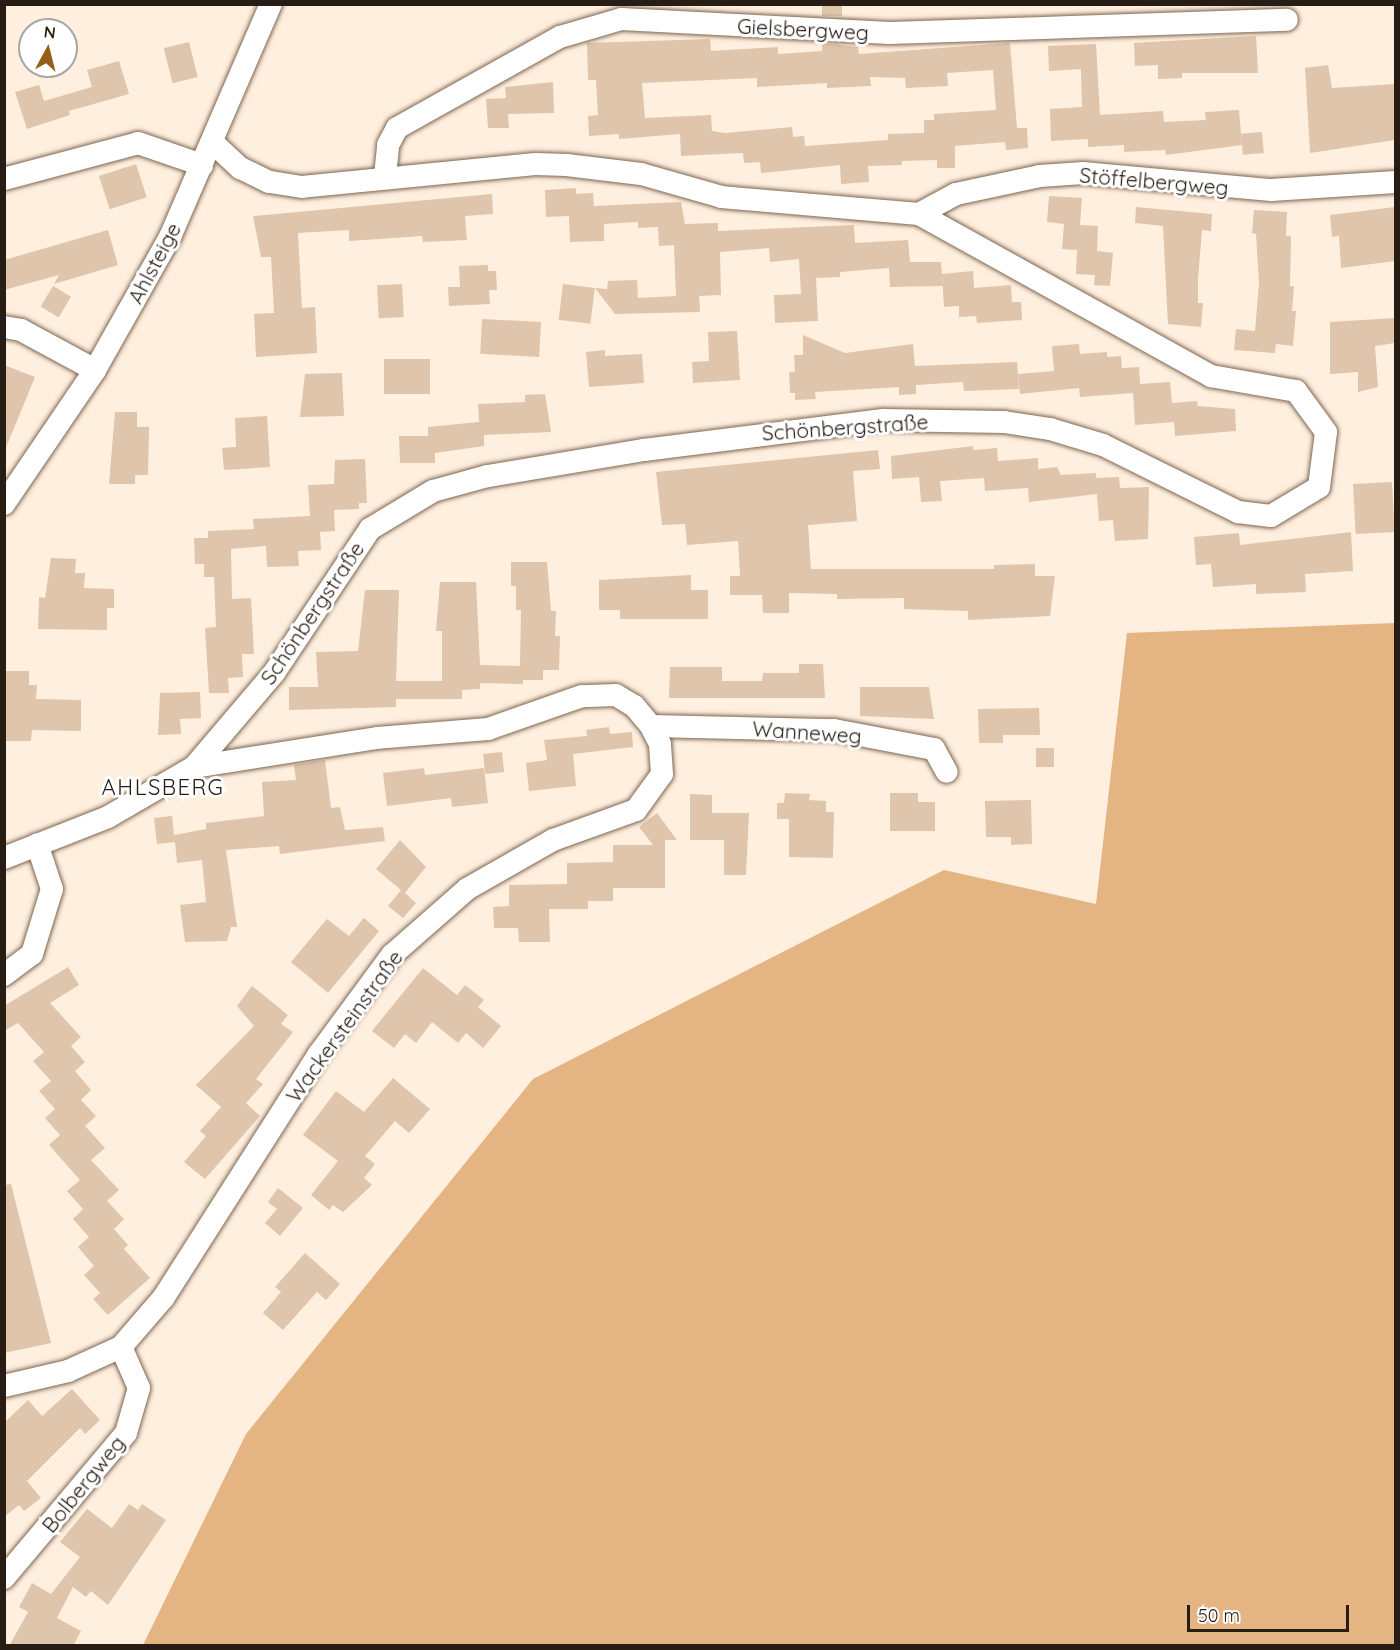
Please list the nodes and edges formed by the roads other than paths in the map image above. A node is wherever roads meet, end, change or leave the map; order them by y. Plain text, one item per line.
1 (272, 4) edge
2 (1287, 21) dead end
3 (213, 143) junction
4 (202, 165) junction
5 (385, 176) junction
6 (4, 179) edge
7 (1395, 182) edge
8 (920, 214) junction
9 (4, 327) edge
10 (95, 370) junction
11 (4, 504) edge
12 (651, 726) junction
13 (194, 767) junction
14 (947, 772) dead end
15 (37, 844) junction
16 (4, 858) edge
17 (4, 975) edge
18 (121, 1347) junction
19 (4, 1386) edge
20 (4, 1578) edge

1 - 3 street, Ahlsteige
2 - 5 street, Gielsbergweg
3 - 4 street, Ahlsteige
3 - 5 street, Schönbergstraße
4 - 6 street
4 - 10 street, Ahlsteige
5 - 8 street, Schönbergstraße
7 - 8 street, Stöffelbergweg
8 - 13 street, Schönbergstraße
9 - 10 street
10 - 11 street, Ahlsteige
12 - 13 street, Wackersteinstraße
12 - 14 street, Wanneweg
12 - 18 street, Wackersteinstraße
13 - 15 street, Schönbergstraße
15 - 16 street, Schönbergstraße
15 - 17 street
18 - 19 street, Wackersteinstraße
18 - 20 street, Bolbergweg

